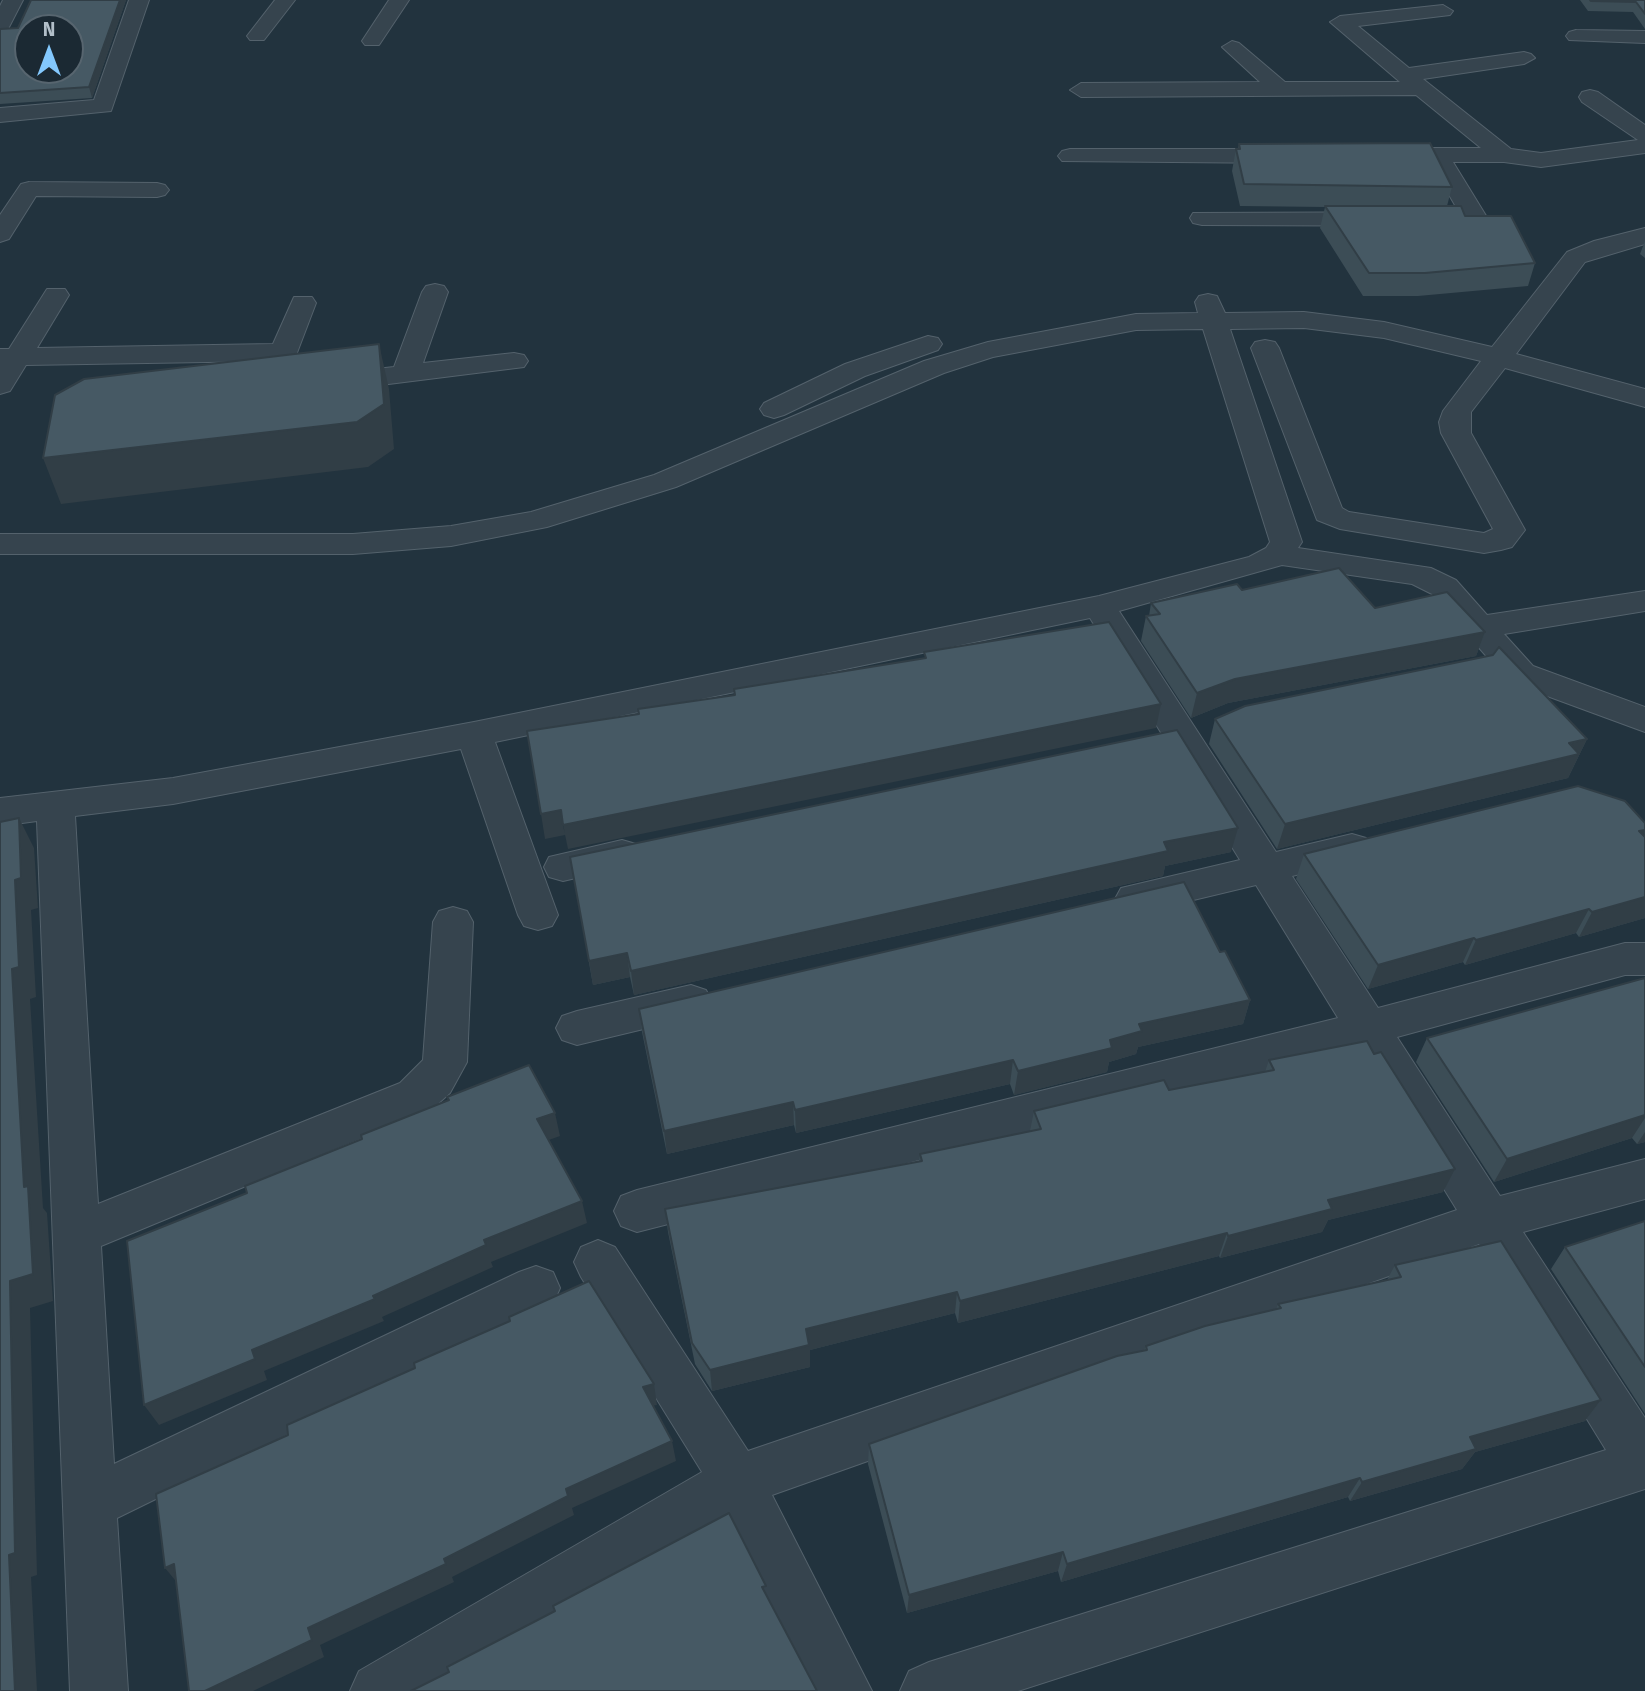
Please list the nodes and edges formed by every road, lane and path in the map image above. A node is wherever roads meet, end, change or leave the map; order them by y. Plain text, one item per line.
1 (13, 0) edge
2 (139, 0) edge
3 (285, 0) edge
4 (399, 0) edge
5 (1443, 11) dead end
6 (0, 27) edge
7 (257, 36) dead end
8 (1576, 36) dead end
9 (1645, 37) edge
10 (372, 41) dead end
11 (1232, 47) dead end
12 (1524, 58) dead end
13 (1412, 81) junction
14 (1280, 89) junction
15 (1081, 90) dead end
16 (1590, 97) dead end
17 (0, 115) edge
18 (1645, 135) edge
19 (1645, 146) edge
20 (1301, 155) edge
21 (1356, 155) edge
22 (1437, 155) junction
23 (1504, 155) junction
24 (1070, 156) dead end
25 (0, 189) edge
26 (29, 189) junction
27 (157, 190) dead end
28 (1202, 218) dead end
29 (0, 234) edge
30 (1645, 236) edge
31 (435, 292) dead end
32 (55, 295) dead end
33 (303, 303) dead end
34 (1211, 310) junction
35 (1265, 348) dead end
36 (1505, 348) junction
37 (284, 352) junction
38 (156, 354) junction
39 (9, 357) edge
40 (514, 361) dead end
41 (405, 374) junction
42 (1645, 375) edge
43 (0, 385) edge
44 (139, 386) edge
45 (1645, 398) edge
46 (0, 540) edge
47 (1278, 555) junction
48 (1645, 601) edge
49 (1099, 606) junction
50 (1478, 627) junction
51 (1645, 720) edge
52 (1200, 730) junction
53 (474, 734) junction
54 (1142, 746) edge
55 (55, 803) junction
56 (0, 812) edge
57 (1384, 840) edge
58 (657, 847) edge
59 (562, 867) dead end
60 (1266, 869) junction
61 (1104, 906) edge
62 (538, 915) dead end
63 (453, 922) dead end
64 (1645, 959) edge
65 (726, 994) edge
66 (577, 1028) dead end
67 (1368, 1028) junction
68 (1645, 1179) edge
69 (637, 1211) dead end
70 (1489, 1220) junction
71 (76, 1234) junction
72 (598, 1262) dead end
73 (536, 1288) dead end
74 (1644, 1463) edge
75 (737, 1481) junction
76 (90, 1503) junction
77 (99, 1691) edge
78 (379, 1691) edge
79 (844, 1691) edge
80 (929, 1691) edge

1 - 6 street
2 - 17 street
3 - 7 street
4 - 10 street
5 - 13 street
8 - 9 street
11 - 14 street
12 - 13 street
13 - 14 street
13 - 23 street
14 - 15 street
16 - 18 street
19 - 23 street
20 - 24 street
21 - 22 street
22 - 23 street
22 - 28 street
25 - 26 street
26 - 27 street
26 - 29 street
30 - 36 street
31 - 41 street
32 - 39 street
33 - 37 street
34 - 36 street
34 - 46 street
34 - 47 street
35 - 36 street
36 - 42 street
36 - 45 street
37 - 38 street
37 - 41 street
38 - 39 street
38 - 44 street
39 - 43 street
40 - 41 street
47 - 49 street
47 - 50 street
48 - 50 street
49 - 52 street
49 - 53 street
50 - 51 street
52 - 54 street
52 - 60 street
53 - 55 street
53 - 62 street
55 - 56 street
55 - 71 street
57 - 60 street
58 - 59 street
60 - 61 street
60 - 67 street
63 - 71 street
64 - 67 street
65 - 66 street
67 - 69 street
67 - 70 street
68 - 70 street
70 - 74 street
70 - 75 street
71 - 76 street
72 - 75 street
73 - 76 street
74 - 80 street
75 - 78 street
75 - 79 street
76 - 77 street

